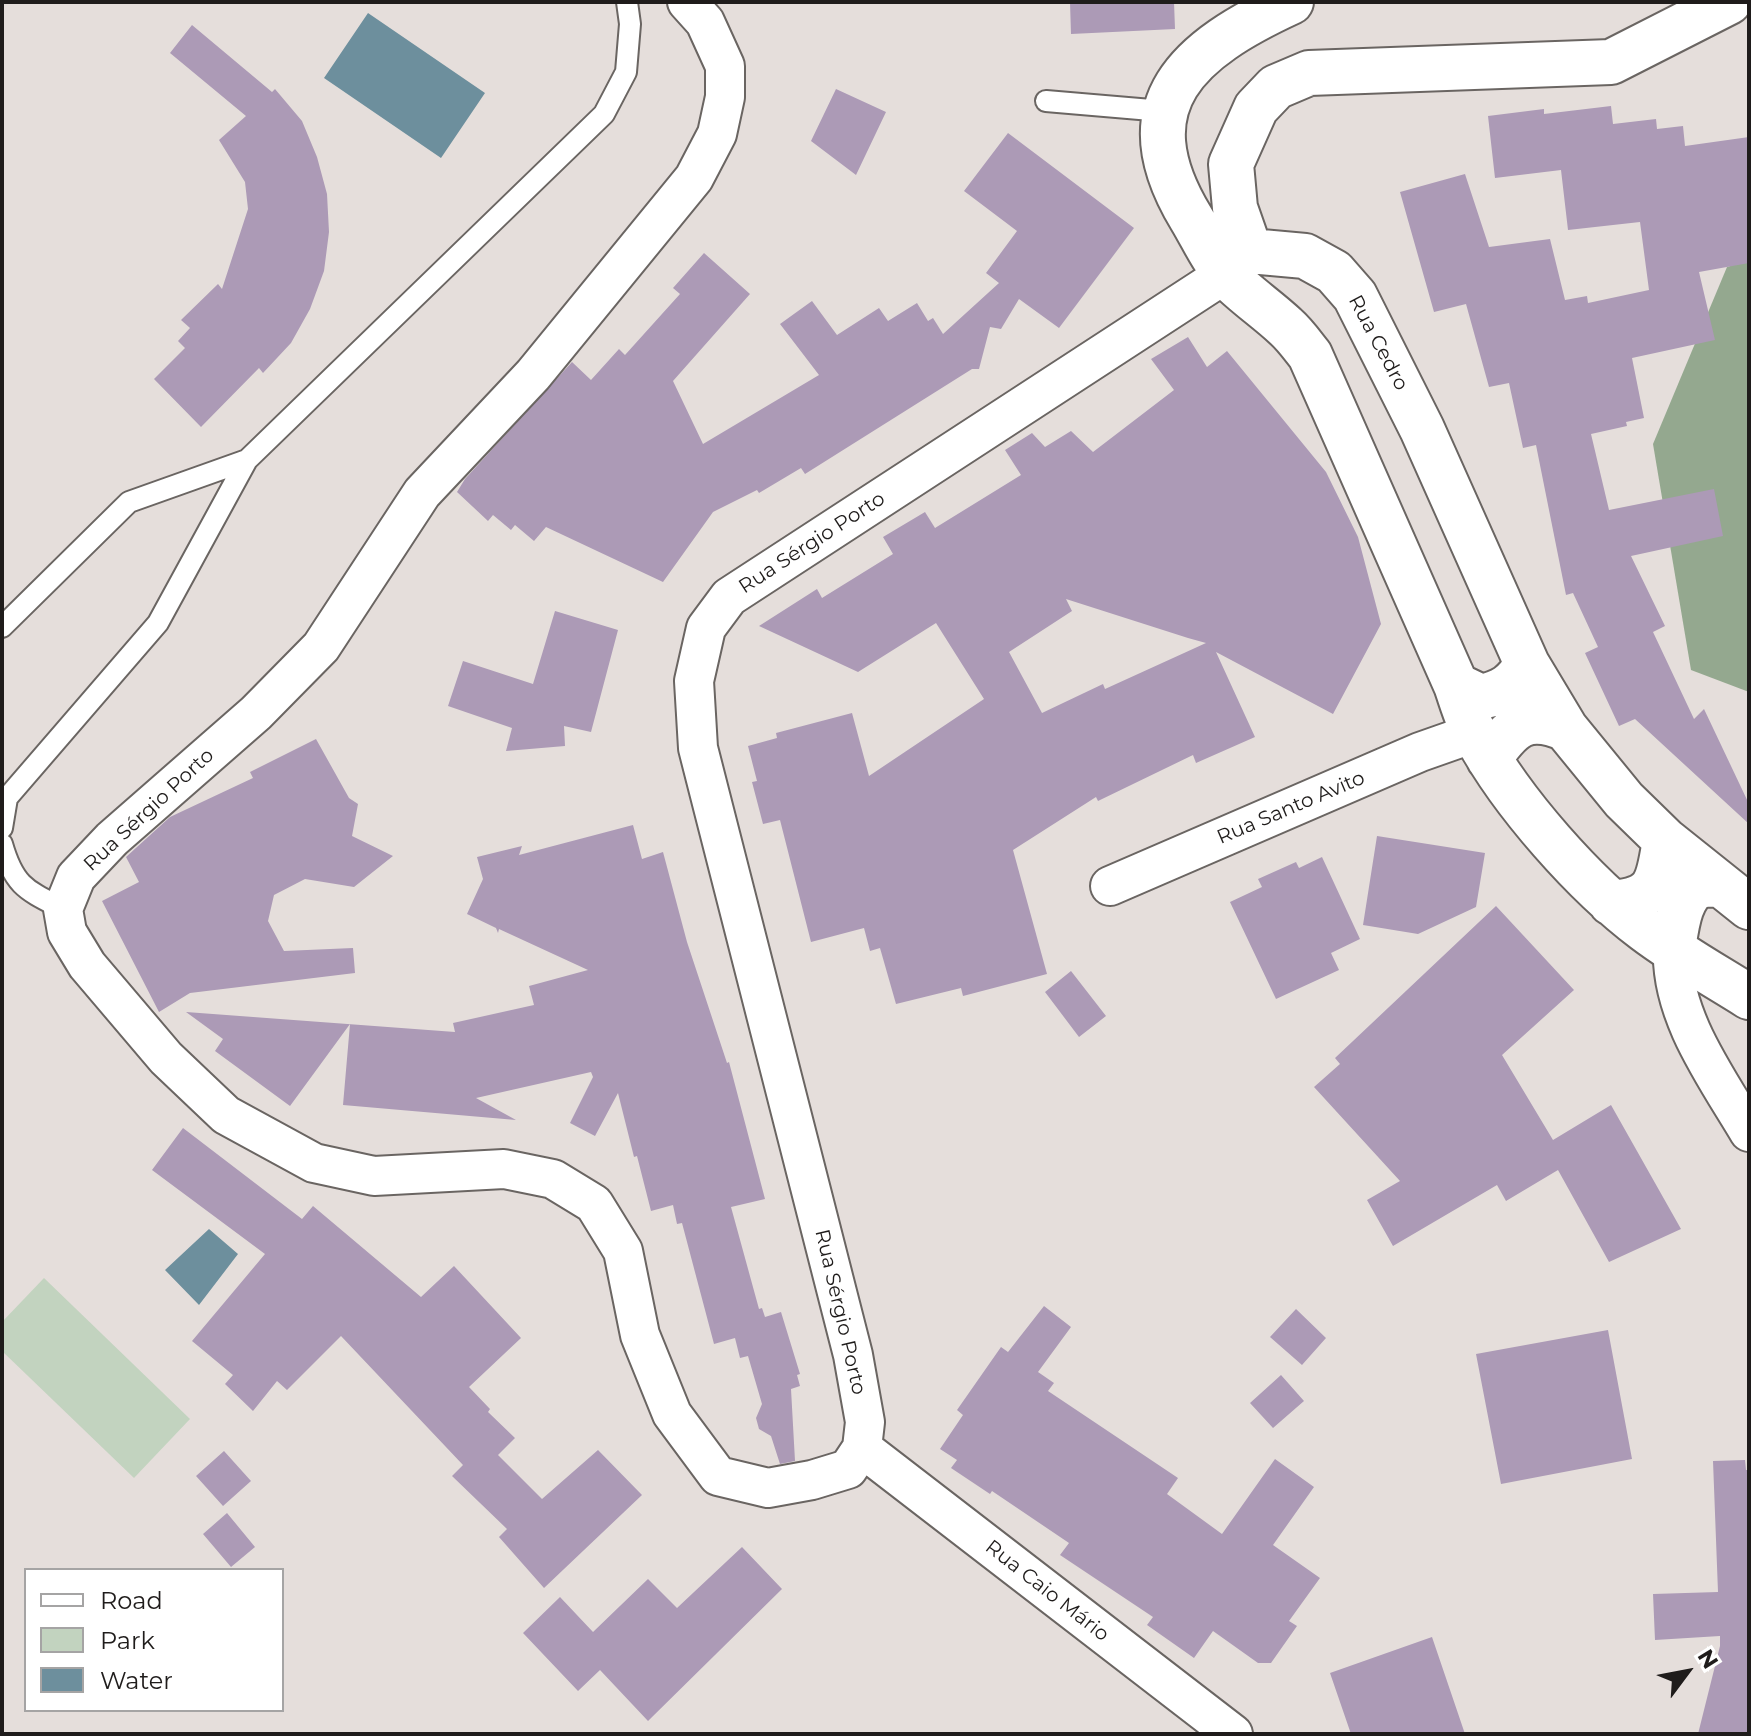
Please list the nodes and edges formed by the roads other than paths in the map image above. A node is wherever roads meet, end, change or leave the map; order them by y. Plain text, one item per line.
1 (627, 2) edge
2 (687, 2) edge
3 (1291, 2) edge
4 (1729, 2) edge
5 (1046, 101) dead end
6 (1163, 111) junction
7 (1238, 262) junction
8 (247, 460) junction
9 (2, 627) edge
10 (1527, 664) junction
11 (1456, 685) junction
12 (1566, 729) junction
13 (1482, 746) junction
14 (2, 828) edge
15 (1665, 840) junction
16 (2, 844) edge
17 (1110, 886) dead end
18 (1734, 896) edge
19 (1611, 903) junction
20 (63, 909) junction
21 (1673, 949) junction
22 (1749, 997) edge
23 (1749, 1132) edge
24 (862, 1448) junction
25 (1233, 1734) edge

1 - 8 lane
2 - 20 street, Rua Sérgio Porto
3 - 6 street
4 - 7 street
5 - 6 lane
6 - 7 street
7 - 10 street, Rua Cedro
7 - 11 street
7 - 24 street, Rua Sérgio Porto
8 - 9 lane
8 - 14 lane
10 - 11 street
10 - 12 street, Rua Cedro
11 - 13 street
12 - 13 street
12 - 15 street, Rua Cedro
13 - 17 street, Rua Santo Avito
13 - 19 street
15 - 18 street, Rua Cedro
15 - 19 street
16 - 20 lane
18 - 21 street
19 - 21 street
20 - 24 street
21 - 22 street
21 - 23 street
24 - 25 street, Rua Caio Mário

